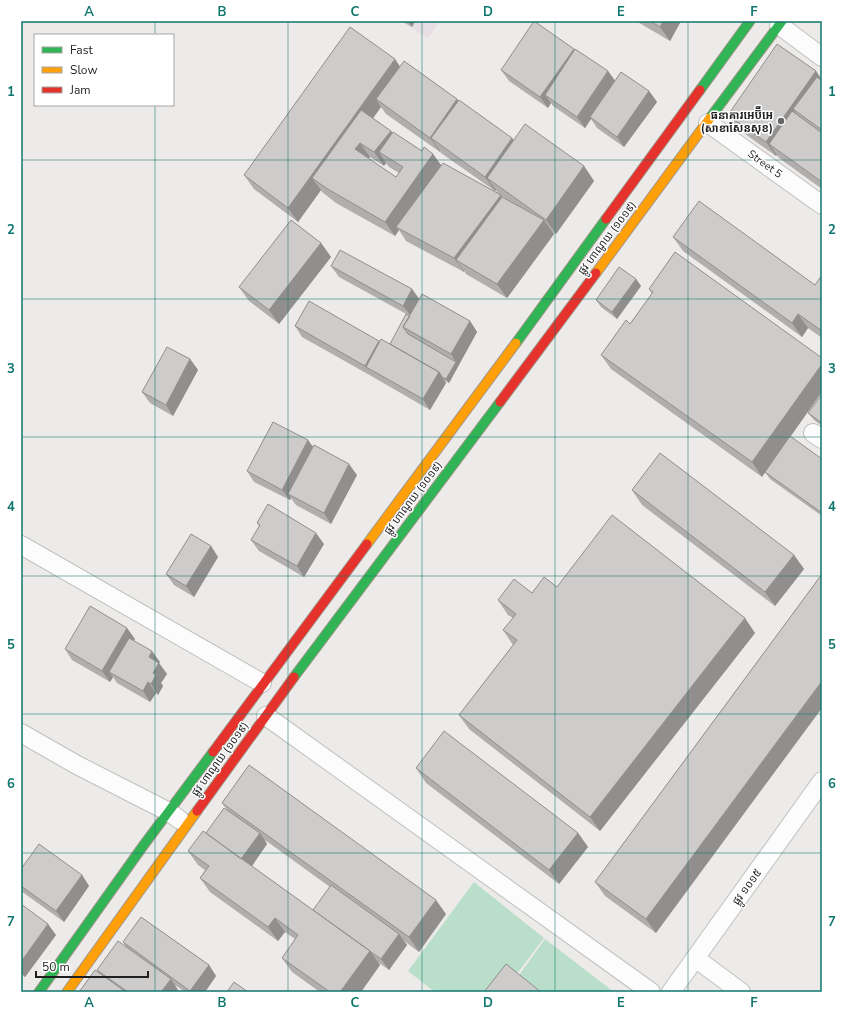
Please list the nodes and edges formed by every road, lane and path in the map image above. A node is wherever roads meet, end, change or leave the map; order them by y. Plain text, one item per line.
1 (750, 21) edge
2 (780, 23) edge
3 (822, 56) edge
4 (708, 123) junction
5 (822, 205) edge
6 (21, 545) edge
7 (262, 683) junction
8 (266, 716) junction
9 (21, 733) edge
10 (822, 781) edge
11 (169, 812) junction
12 (187, 825) junction
13 (695, 958) junction
14 (39, 992) edge
15 (67, 992) edge
16 (651, 992) edge
17 (671, 992) edge
18 (741, 992) edge

1 - 7 main road, ផ្លូវ ហាណូយ (១០១៩)
2 - 3 street
2 - 4 main road, ផ្លូវ ហាណូយ (១០១៩)
4 - 5 street, Street 5
4 - 8 main road, ផ្លូវ ហាណូយ (១០១៩)
6 - 7 street
7 - 11 main road, ផ្លូវ ហាណូយ (១០១៩)
8 - 12 main road, ផ្លូវ ហាណូយ (១០១៩)
8 - 16 street
9 - 11 street
10 - 13 street, ផ្លូវ ១០១៥
11 - 12 street
11 - 14 main road, ផ្លូវ ហាណូយ (១០១៩)
12 - 15 main road, ផ្លូវ ហាណូយ (១០១៩)
13 - 17 street, ផ្លូវ ១០១៥
13 - 18 street

